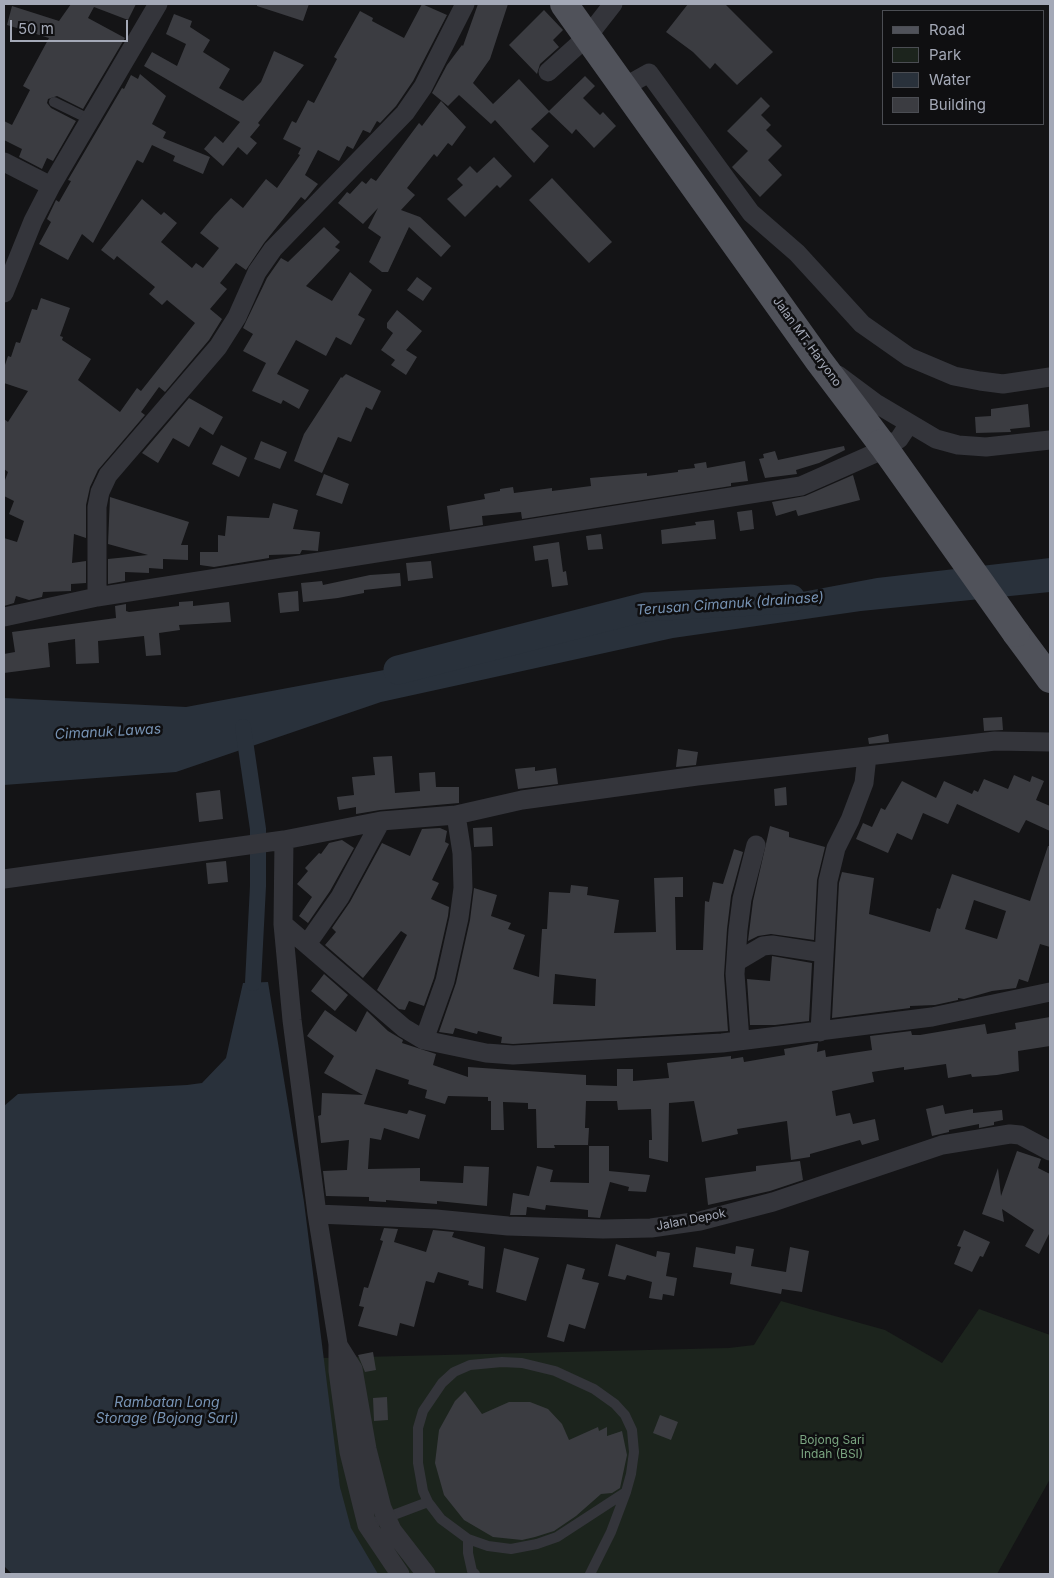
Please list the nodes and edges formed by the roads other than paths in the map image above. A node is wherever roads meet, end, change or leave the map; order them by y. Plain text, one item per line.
1 (158, 4) edge
2 (465, 4) edge
3 (564, 4) edge
4 (613, 4) edge
5 (588, 36) junction
6 (548, 72) dead end
7 (54, 102) dead end
8 (91, 120) junction
9 (4, 162) edge
10 (51, 186) junction
11 (736, 212) junction
12 (4, 293) edge
13 (819, 361) junction
14 (1050, 377) edge
15 (908, 424) junction
16 (1050, 440) edge
17 (97, 597) junction
18 (4, 617) edge
19 (1050, 679) edge
20 (1050, 742) edge
21 (867, 756) junction
22 (456, 815) junction
23 (381, 821) junction
24 (284, 840) junction
25 (756, 845) dead end
26 (4, 879) edge
27 (283, 924) junction
28 (307, 944) junction
29 (824, 953) junction
30 (736, 962) junction
31 (1050, 992) edge
32 (820, 1032) junction
33 (424, 1040) junction
34 (740, 1040) junction
35 (1050, 1151) edge
36 (317, 1214) junction
37 (338, 1344) junction
38 (626, 1492) junction
39 (428, 1502) junction
40 (387, 1519) junction
41 (368, 1525) junction
42 (468, 1539) junction
43 (400, 1574) edge
44 (426, 1574) edge
45 (475, 1574) edge
46 (590, 1574) edge

1 - 8 street
2 - 17 street
3 - 5 main road, Jalan MT. Haryono
4 - 5 street
5 - 6 street
5 - 11 main road, Jalan MT. Haryono
7 - 8 lane
8 - 10 street
9 - 10 street
10 - 12 street
11 - 13 main road, Jalan MT. Haryono
11 - 14 street
13 - 15 street
13 - 19 main road, Jalan MT. Haryono, bridge
15 - 16 street
15 - 17 street
17 - 18 street
20 - 21 street
21 - 22 street
21 - 29 street
22 - 23 street
22 - 33 street
23 - 24 street
23 - 28 street
24 - 26 street
24 - 27 street
25 - 30 street
27 - 28 street
27 - 36 street
28 - 33 street
29 - 30 street
29 - 32 street
30 - 34 street
31 - 32 street
32 - 34 street
33 - 34 street
35 - 36 street, Jalan Depok
36 - 37 street
37 - 40 street
37 - 41 street
38 - 39 lane
38 - 42 lane
38 - 46 lane
39 - 40 lane
39 - 42 lane
40 - 41 lane
40 - 44 street
41 - 43 street
42 - 45 lane

